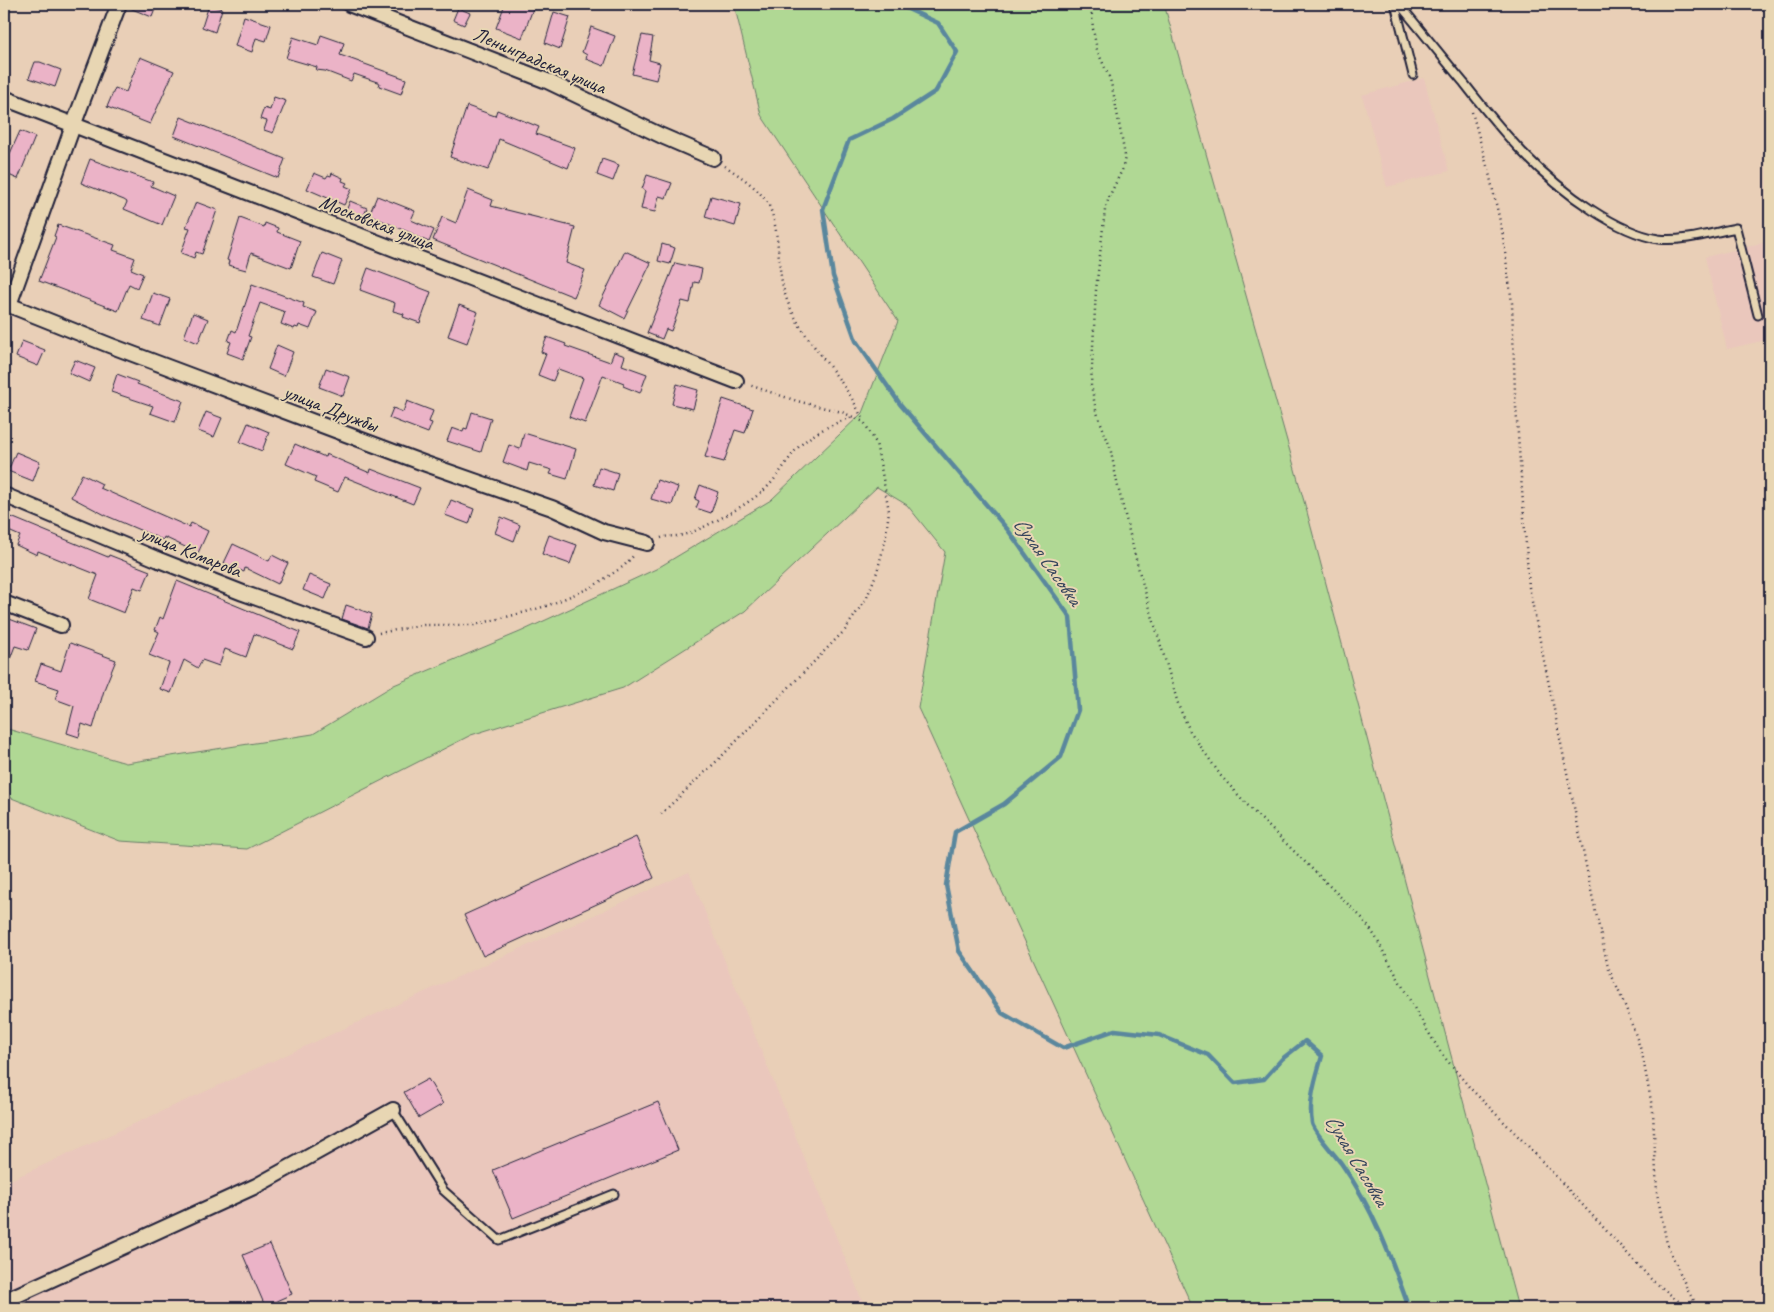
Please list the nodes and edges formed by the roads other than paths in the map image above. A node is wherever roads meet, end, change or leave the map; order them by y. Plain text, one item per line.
1 (119, 4) edge
2 (349, 4) edge
3 (1395, 4) edge
4 (1399, 4) edge
5 (1413, 76) dead end
6 (4, 98) edge
7 (73, 126) junction
8 (714, 158) road end
9 (6, 304) edge
10 (1758, 315) dead end
11 (736, 381) road end
12 (4, 495) edge
13 (647, 543) dead end
14 (4, 604) edge
15 (61, 625) dead end
16 (366, 637) dead end
17 (393, 1110) joint
18 (614, 1194) dead end
19 (4, 1301) edge

1 - 7 street
2 - 8 street, Ленинградская улица
3 - 5 lane
4 - 10 lane
6 - 7 street, Московская улица
7 - 9 street
7 - 11 street, Московская улица
9 - 13 street, улица Дружбы
12 - 16 street, улица Комарова
14 - 15 street
17 - 18 lane
17 - 19 street

